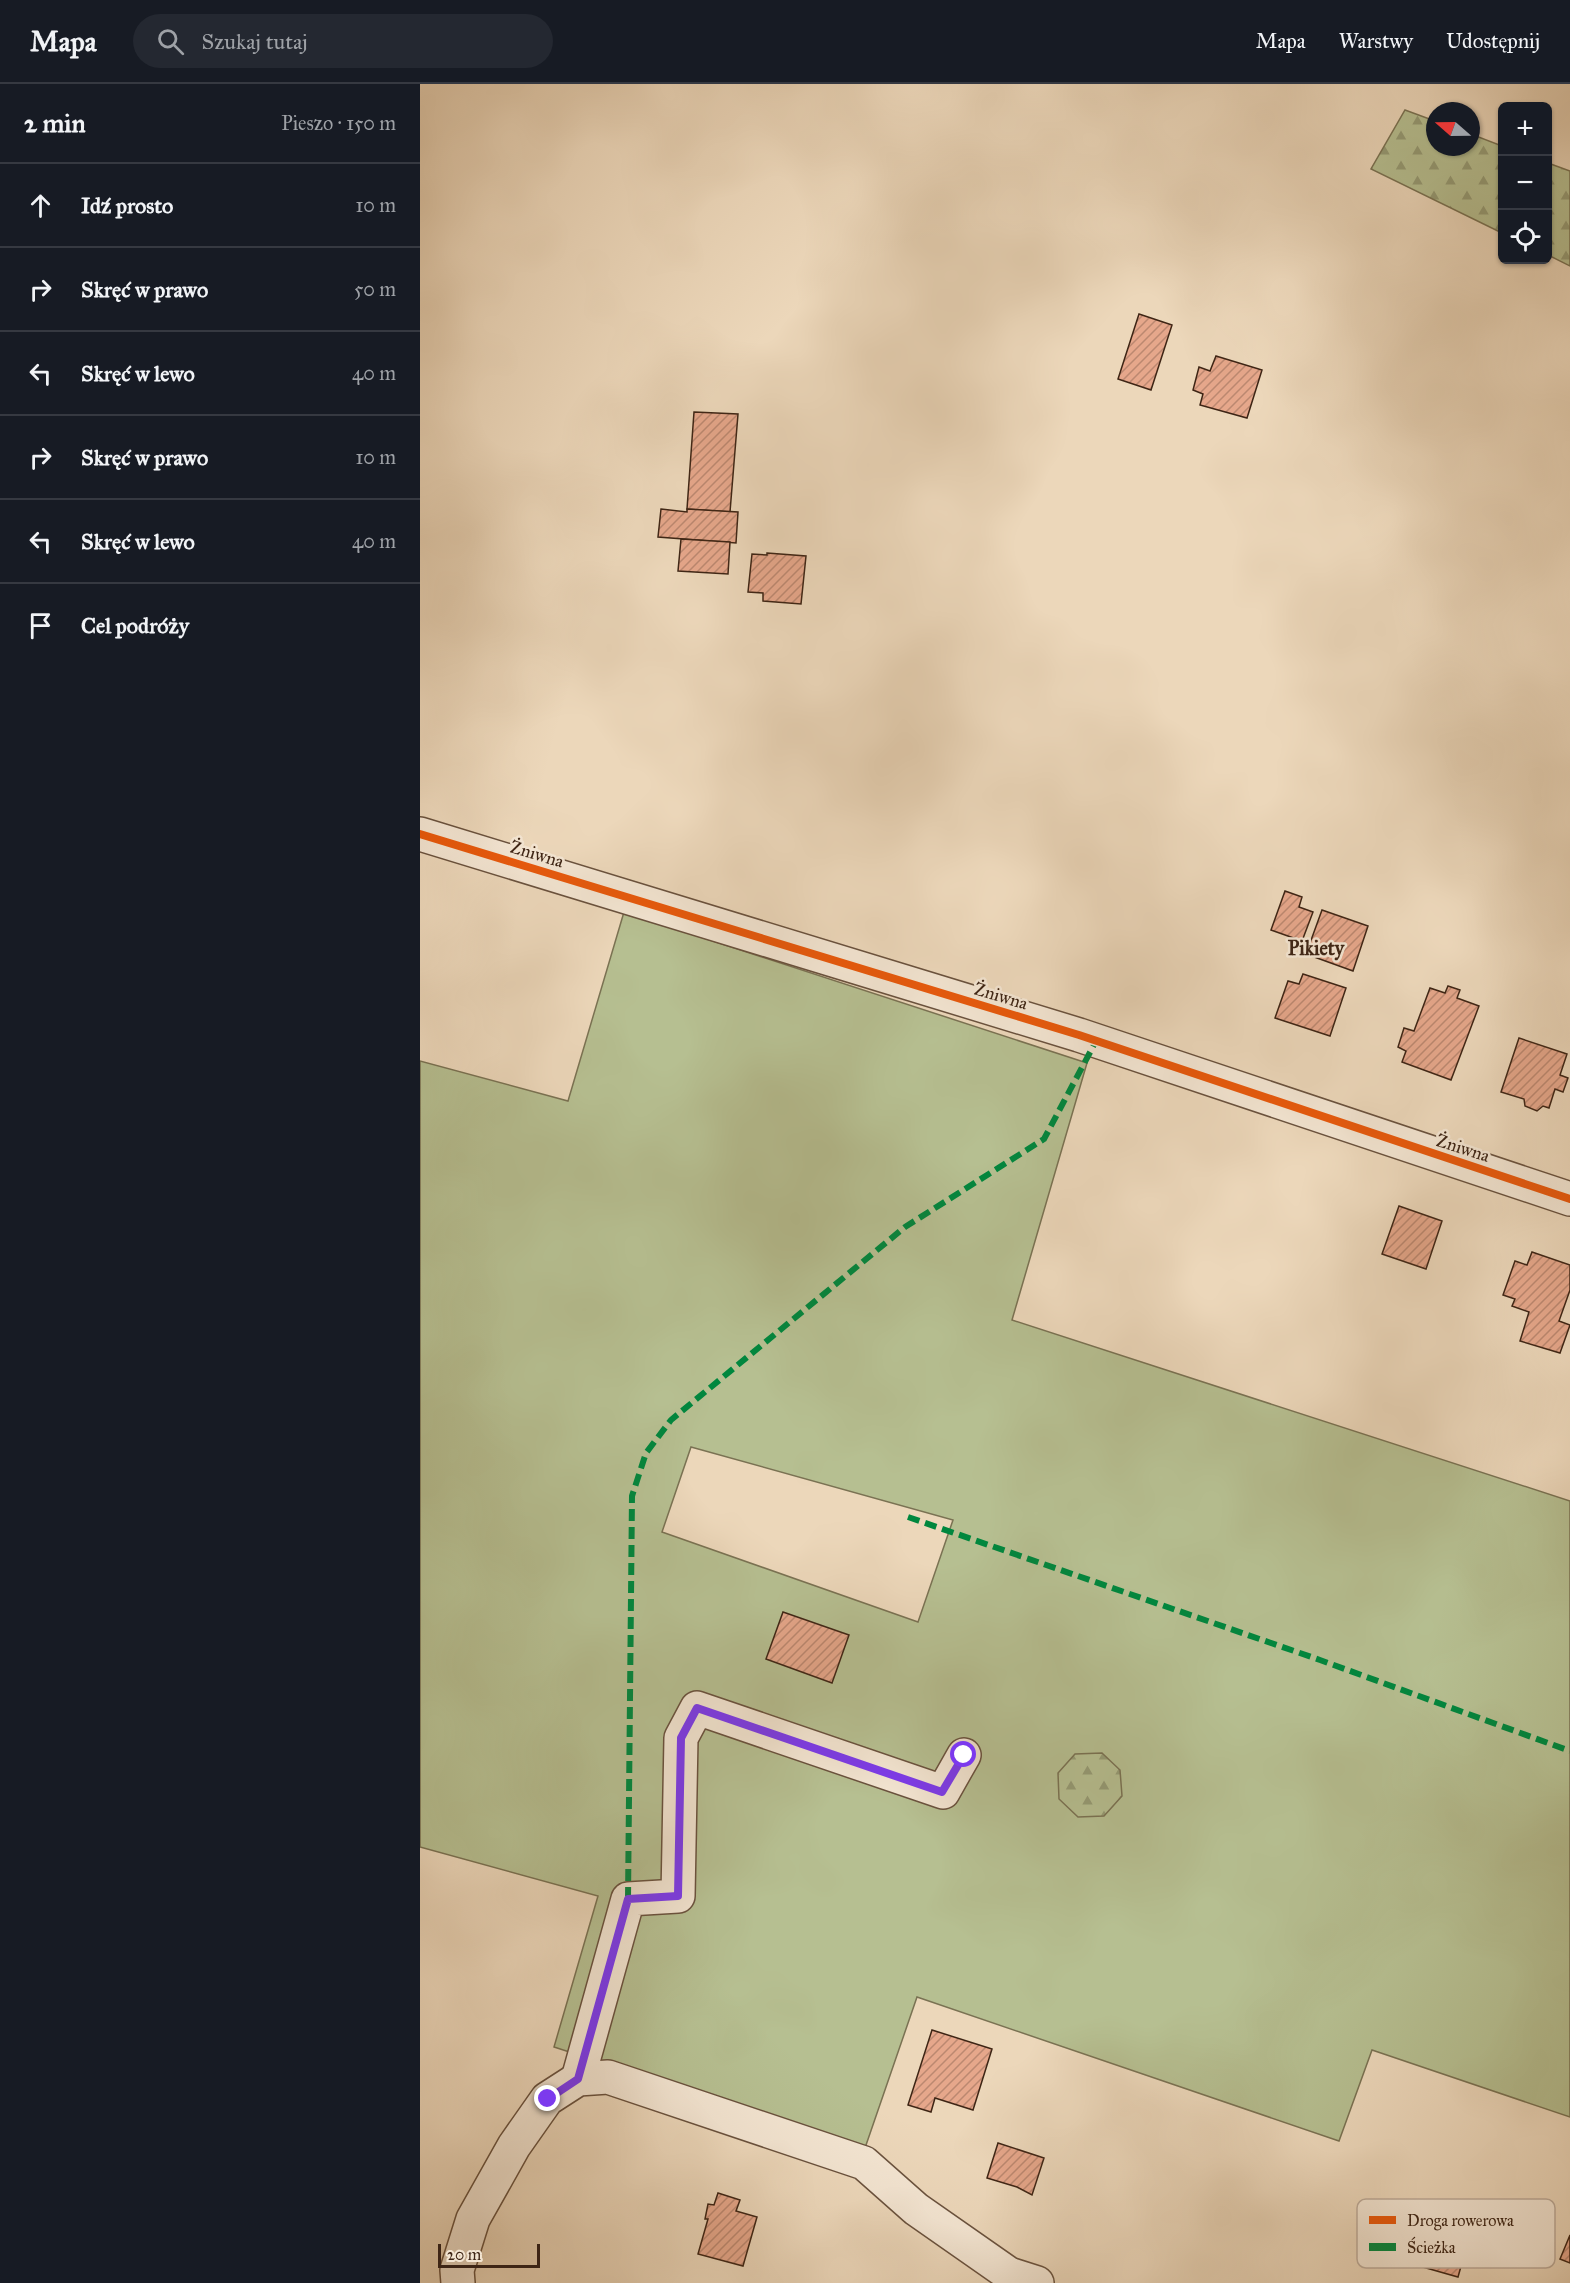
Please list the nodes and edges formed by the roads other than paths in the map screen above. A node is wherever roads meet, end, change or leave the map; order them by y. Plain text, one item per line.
1 (420, 834) edge
2 (1570, 1199) edge
3 (964, 1755) dead end
4 (578, 2079) junction
5 (458, 2283) edge
6 (1037, 2283) edge

1 - 2 street, Żniwna
3 - 4 street
4 - 5 street
4 - 6 street

